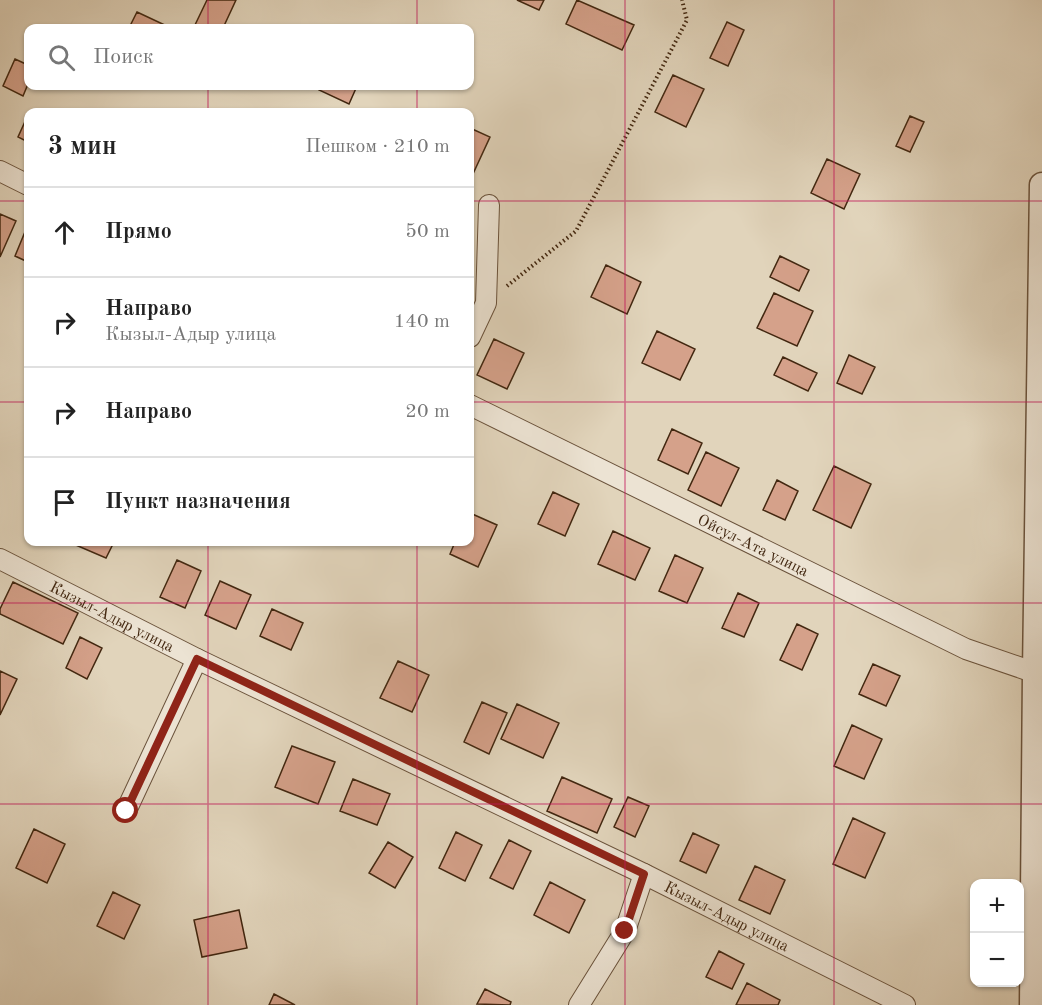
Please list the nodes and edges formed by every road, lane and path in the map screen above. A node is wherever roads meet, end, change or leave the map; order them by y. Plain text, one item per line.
1 (682, 0) edge
2 (0, 171) edge
3 (24, 183) edge
4 (1042, 185) edge
5 (489, 205) dead end
6 (486, 303) junction
7 (474, 328) edge
8 (474, 407) edge
9 (1040, 485) edge
10 (0, 559) edge
11 (197, 659) junction
12 (1038, 674) edge
13 (126, 811) dead end
14 (644, 874) junction
15 (579, 1005) edge
16 (905, 1005) edge
17 (1032, 1005) edge

1 - 6 path
2 - 3 street
4 - 9 street
5 - 6 street
6 - 7 street
8 - 12 street, Ойсул-Ата улица
9 - 12 street
10 - 11 street, Кызыл-Адыр улица
11 - 13 street
11 - 14 street, Кызыл-Адыр улица
12 - 17 street
14 - 15 street
14 - 16 street, Кызыл-Адыр улица

